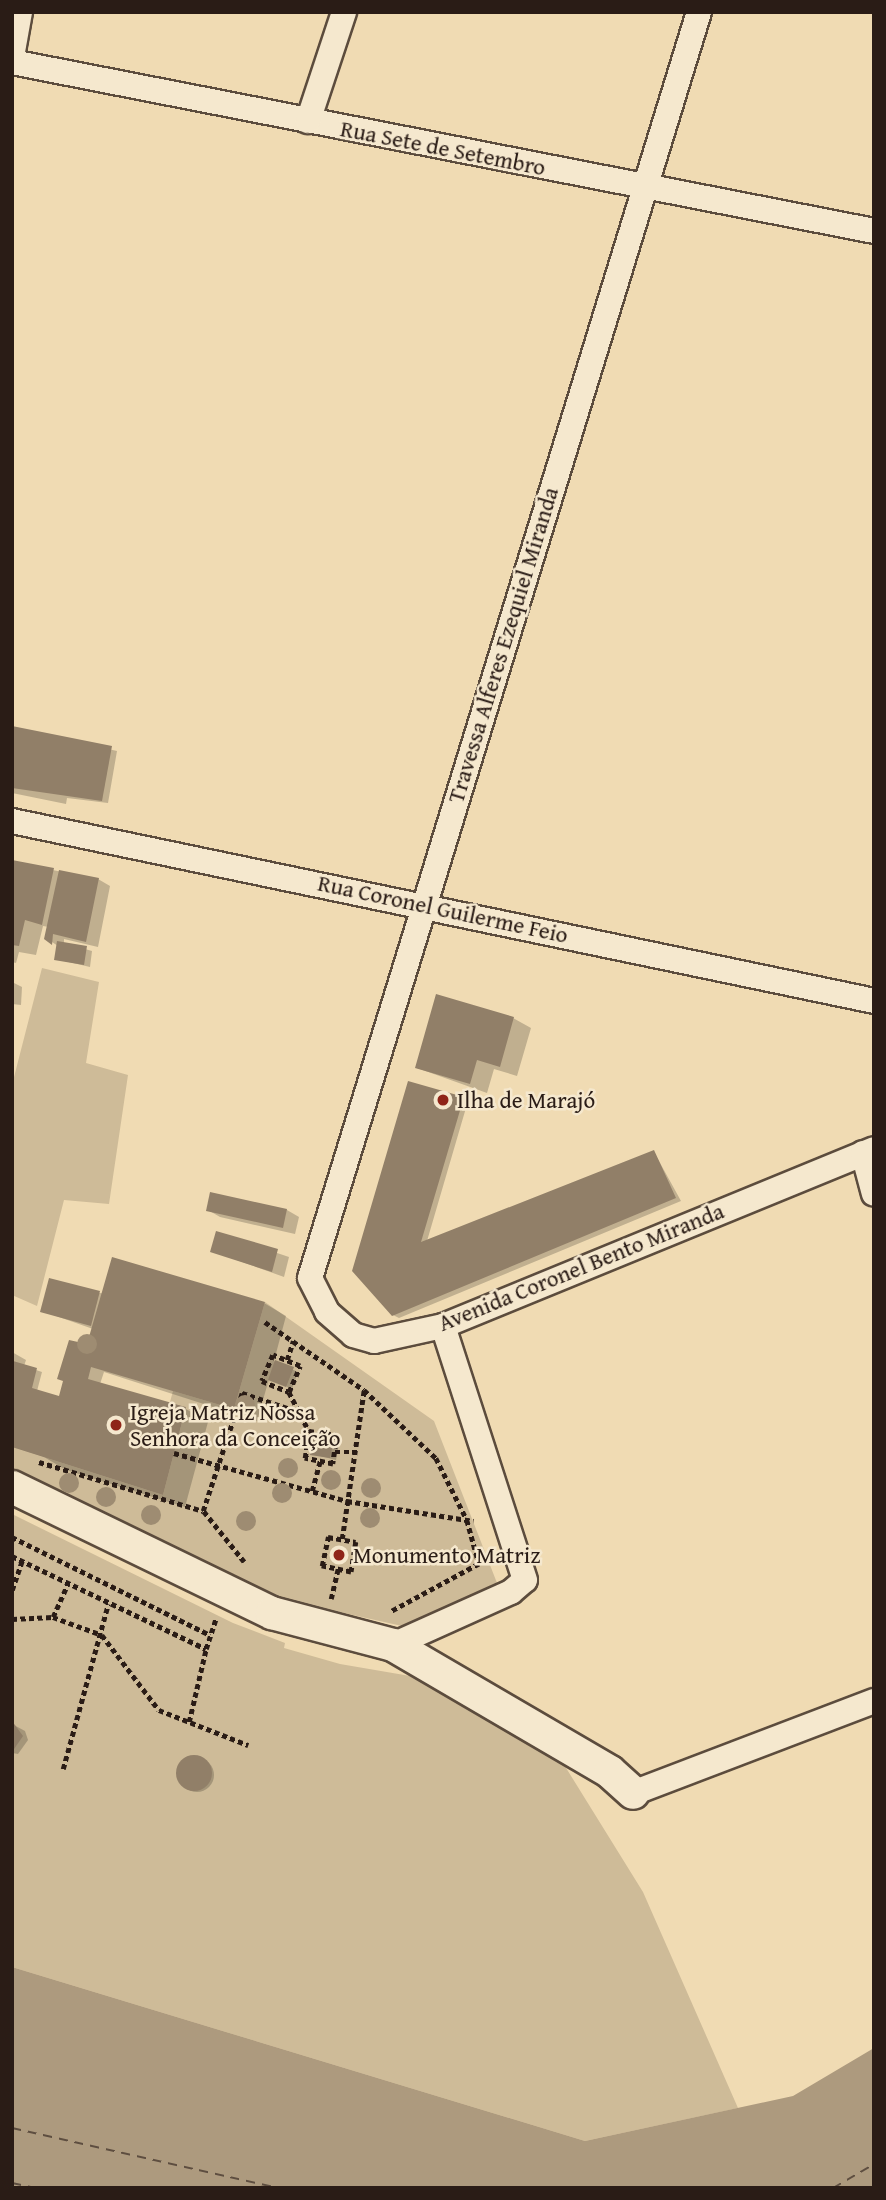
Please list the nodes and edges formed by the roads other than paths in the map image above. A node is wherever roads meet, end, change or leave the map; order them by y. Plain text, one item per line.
1 (20, 12) edge
2 (344, 12) edge
3 (699, 12) edge
4 (12, 59) edge
5 (308, 121) junction
6 (645, 189) junction
7 (874, 231) edge
8 (12, 821) edge
9 (423, 903) junction
10 (874, 1002) edge
11 (868, 1151) edge
12 (874, 1194) edge
13 (310, 1278) joint
14 (443, 1326) junction
15 (12, 1487) edge
16 (387, 1631) junction
17 (874, 1701) edge
18 (633, 1793) joint

1 - 4 street
2 - 5 street
3 - 6 street, Travessa Alferes Ezequiel Miranda
4 - 5 street, Rua Sete de Setembro
5 - 6 street, Rua Sete de Setembro
6 - 7 street, Rua Sete de Setembro
6 - 9 street, Travessa Alferes Ezequiel Miranda
8 - 9 street, Rua Coronel Guilerme Feio
9 - 10 street, Rua Coronel Guilerme Feio
9 - 13 street, Travessa Alferes Ezequiel Miranda
11 - 12 street
11 - 14 street, Avenida Coronel Bento Miranda
13 - 14 street, Avenida Coronel Bento Miranda
14 - 16 street
15 - 16 street
16 - 18 street
17 - 18 street

